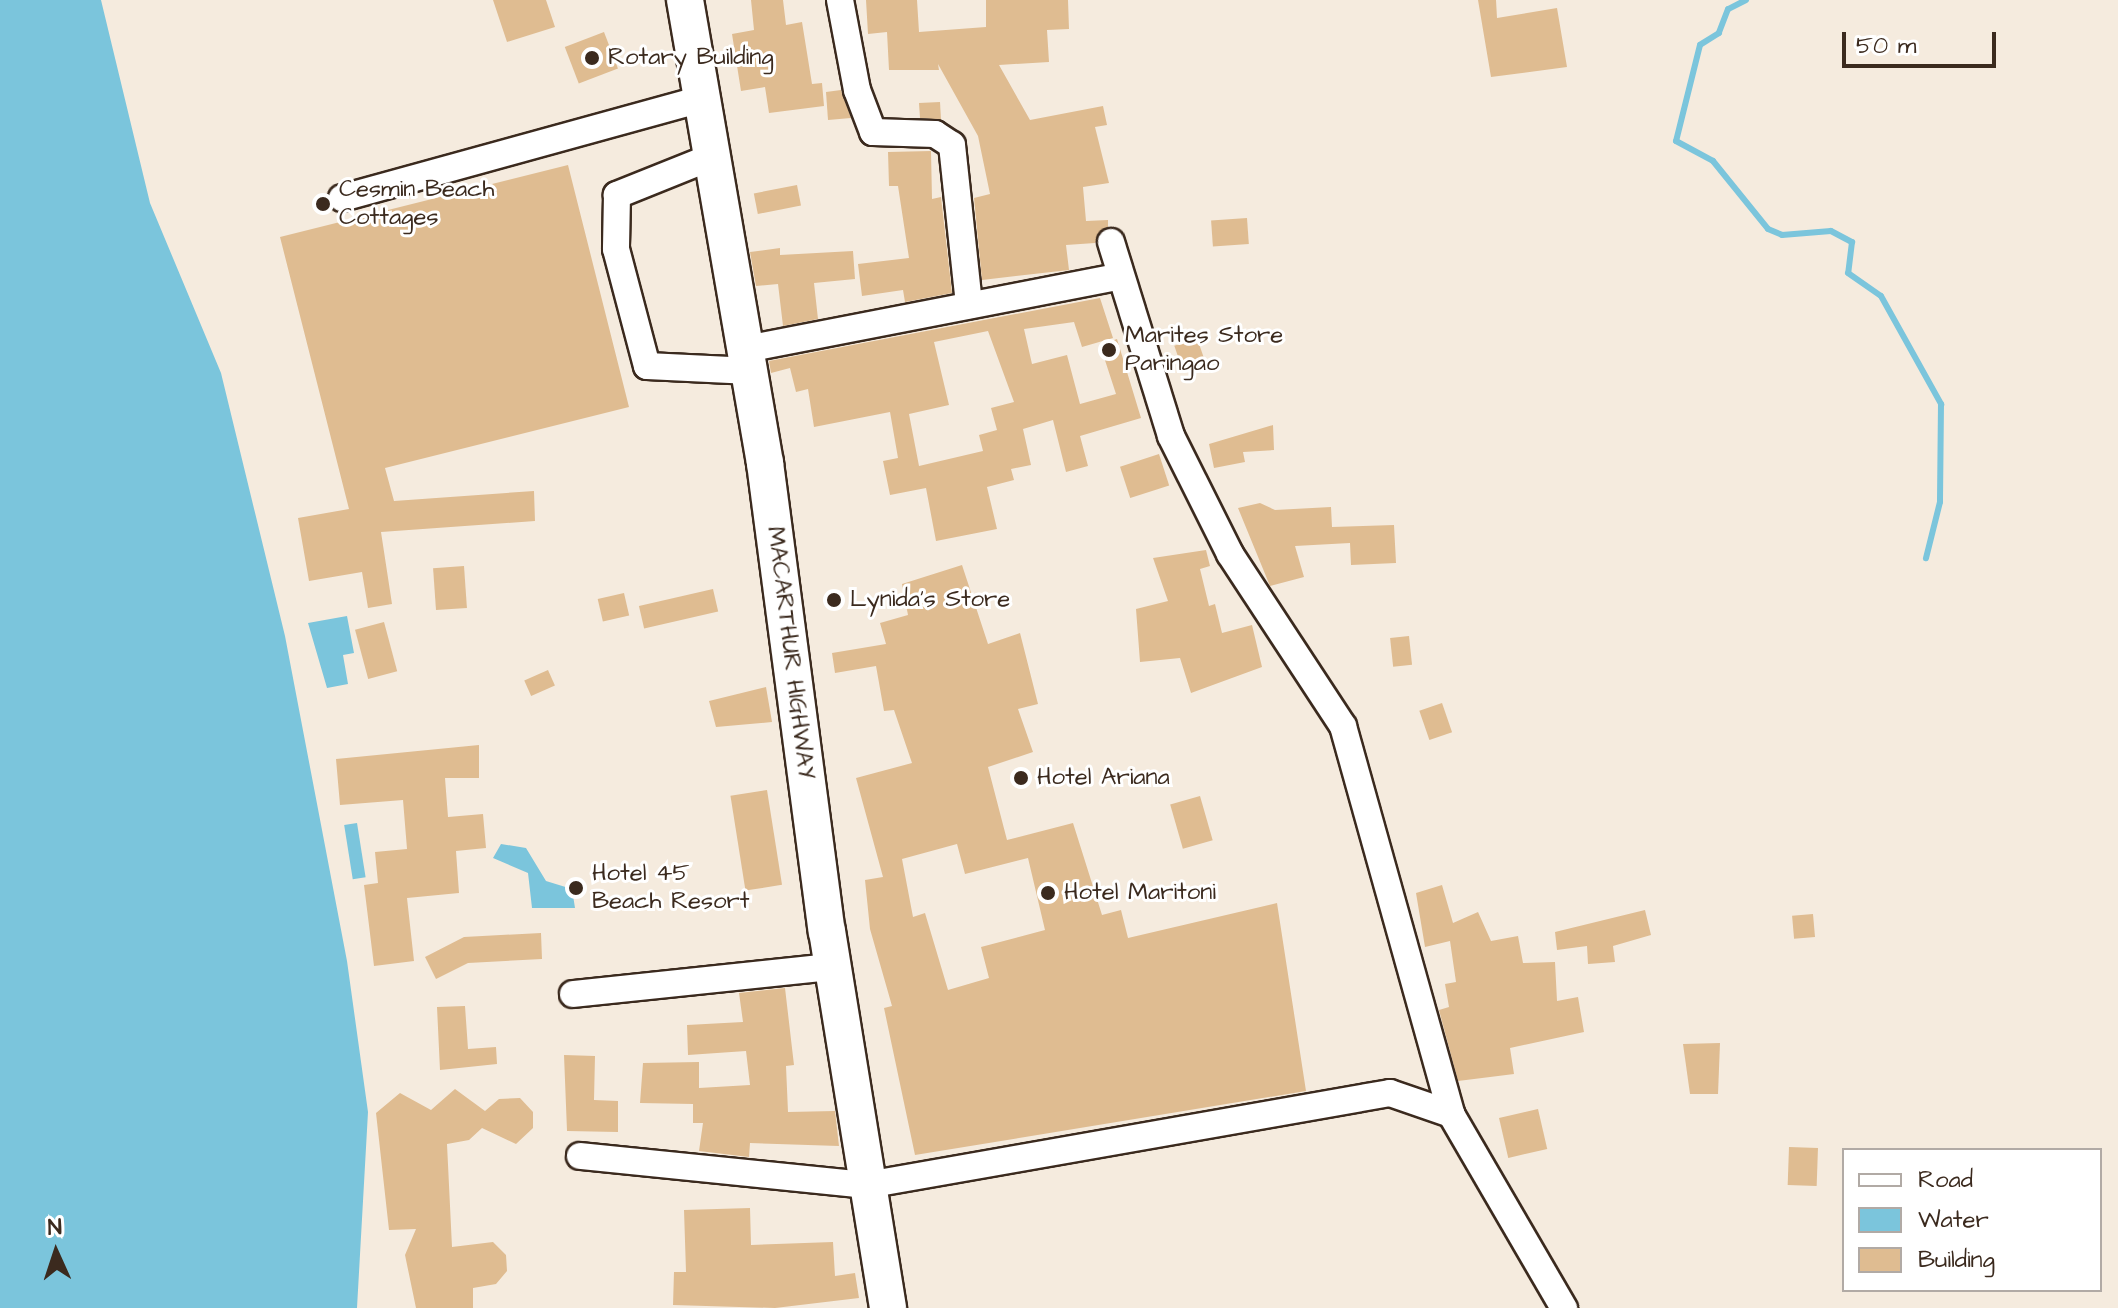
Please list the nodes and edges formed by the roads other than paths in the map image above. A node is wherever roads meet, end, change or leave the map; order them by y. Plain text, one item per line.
1 (685, 0) edge
2 (840, 0) edge
3 (705, 98) junction
4 (714, 156) junction
5 (342, 198) dead end
6 (1111, 242) dead end
7 (1117, 277) junction
8 (969, 305) junction
9 (748, 360) junction
10 (832, 967) junction
11 (573, 994) dead end
12 (1451, 1114) junction
13 (580, 1156) dead end
14 (867, 1185) junction
15 (888, 1308) edge
16 (1564, 1308) edge

1 - 3 highway, MACARTHUR HIGHWAY
2 - 8 street
3 - 4 highway, MACARTHUR HIGHWAY
3 - 5 street
4 - 9 highway, MACARTHUR HIGHWAY
4 - 9 street
6 - 7 street
7 - 8 street
7 - 12 street
8 - 9 street
9 - 10 highway, MACARTHUR HIGHWAY
10 - 11 street
10 - 14 highway, MACARTHUR HIGHWAY
12 - 14 street
12 - 16 street
13 - 14 street
14 - 15 highway, MACARTHUR HIGHWAY

